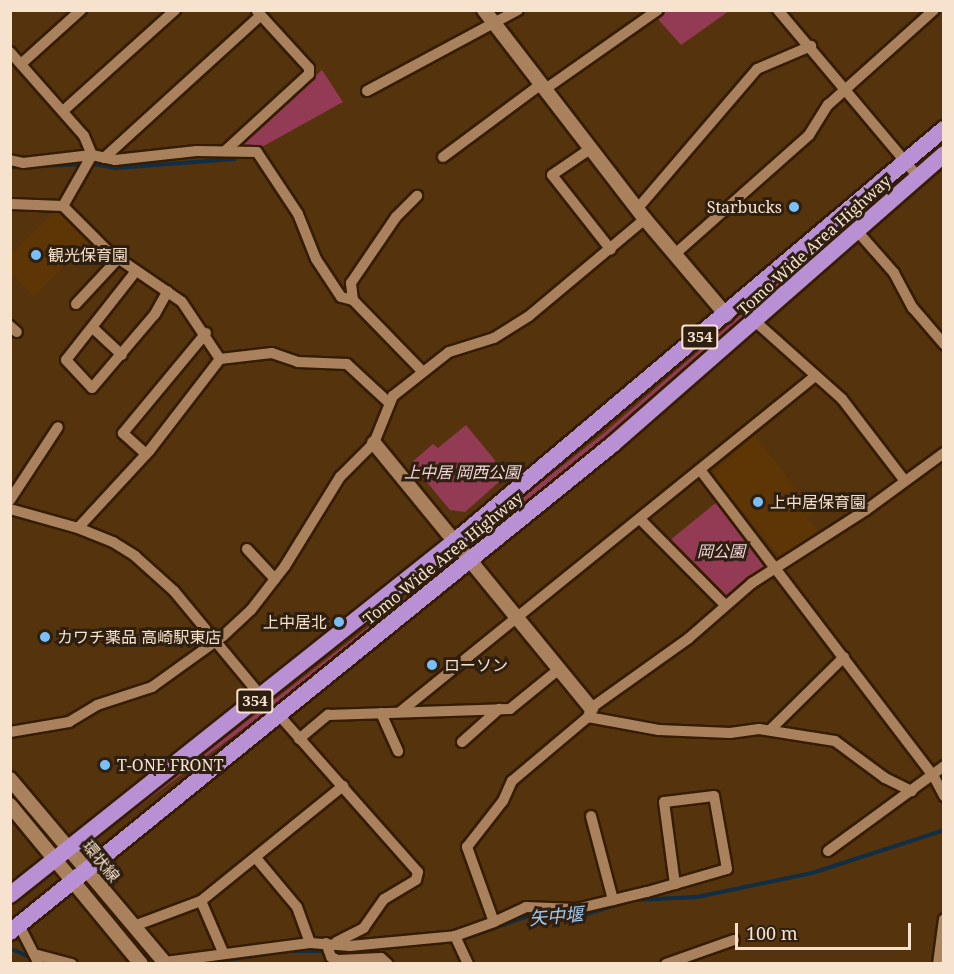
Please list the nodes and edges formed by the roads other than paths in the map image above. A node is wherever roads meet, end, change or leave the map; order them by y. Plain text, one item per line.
1 (81, 10) edge
2 (175, 10) edge
3 (484, 10) edge
4 (519, 10) edge
5 (658, 10) edge
6 (778, 10) edge
7 (934, 10) edge
8 (258, 13) edge
9 (493, 25) junction
10 (811, 46) junction
11 (10, 52) edge
12 (21, 64) junction
13 (542, 87) junction
14 (846, 88) junction
15 (367, 92) dead end
16 (63, 111) junction
17 (944, 129) edge
18 (590, 149) junction
19 (225, 152) junction
20 (92, 155) junction
21 (443, 157) dead end
22 (943, 157) edge
23 (104, 158) junction
24 (10, 160) edge
25 (906, 162) junction
26 (918, 177) junction
27 (417, 196) dead end
28 (10, 204) edge
29 (63, 206) junction
30 (641, 213) junction
31 (858, 232) junction
32 (611, 250) junction
33 (675, 254) junction
34 (118, 259) junction
35 (136, 271) junction
36 (168, 291) junction
37 (353, 300) junction
38 (76, 304) dead end
39 (726, 315) junction
40 (756, 322) junction
41 (94, 328) junction
42 (206, 333) junction
43 (944, 344) edge
44 (122, 355) junction
45 (220, 359) junction
46 (423, 372) junction
47 (815, 376) junction
48 (388, 402) junction
49 (58, 427) dead end
50 (374, 443) junction
51 (944, 453) edge
52 (146, 454) junction
53 (701, 471) junction
54 (905, 481) junction
55 (10, 500) edge
56 (10, 509) edge
57 (640, 519) junction
58 (78, 528) junction
59 (455, 541) junction
60 (247, 549) dead end
61 (470, 561) junction
62 (778, 568) junction
63 (275, 579) junction
64 (725, 605) junction
65 (517, 619) junction
66 (216, 640) junction
67 (844, 657) junction
68 (558, 670) junction
69 (261, 696) junction
70 (499, 709) junction
71 (400, 712) junction
72 (381, 713) junction
73 (590, 713) junction
74 (278, 714) junction
75 (770, 730) junction
76 (10, 732) edge
77 (299, 739) junction
78 (462, 742) dead end
79 (398, 752) dead end
80 (944, 766) edge
81 (933, 775) junction
82 (10, 779) edge
83 (343, 786) junction
84 (912, 791) junction
85 (944, 796) edge
86 (10, 805) edge
87 (591, 816) dead end
88 (69, 849) junction
89 (828, 851) dead end
90 (256, 858) junction
91 (55, 859) junction
92 (86, 871) junction
93 (73, 882) junction
94 (675, 884) junction
95 (10, 894) edge
96 (613, 900) junction
97 (201, 901) junction
98 (944, 919) edge
99 (494, 922) junction
100 (134, 926) junction
101 (15, 929) edge
102 (734, 939) dead end
103 (457, 940) junction
104 (310, 943) junction
105 (330, 944) junction
106 (223, 952) junction
107 (38, 959) edge
108 (72, 963) edge
109 (138, 963) edge
110 (165, 963) edge
111 (388, 963) edge
112 (468, 963) edge
113 (666, 963) edge
114 (938, 963) edge

1 - 12 street
2 - 16 street
3 - 9 street
4 - 9 street
5 - 13 street
6 - 10 street
7 - 14 street
8 - 19 street
8 - 23 street
9 - 13 street
9 - 15 street
10 - 14 street
10 - 30 street
11 - 12 street
12 - 16 street
13 - 18 street
13 - 21 street
14 - 25 street
14 - 33 street
16 - 20 street
17 - 25 highway, Tomo Wide Area Highway / 354
18 - 30 street
18 - 32 street
19 - 23 street
19 - 37 street
20 - 23 street
20 - 24 street
20 - 29 street
22 - 26 highway, Tomo Wide Area Highway / 354
25 - 26 street
25 - 39 highway, Tomo Wide Area Highway / 354
26 - 31 highway, Tomo Wide Area Highway / 354
27 - 37 street
28 - 29 street
29 - 34 street
30 - 32 street
30 - 33 street
31 - 40 highway, Tomo Wide Area Highway / 354
31 - 43 street
32 - 46 street
33 - 39 street
34 - 35 street
34 - 38 street
35 - 36 street
35 - 41 street
36 - 42 street
36 - 44 street
37 - 46 street
39 - 59 highway, Tomo Wide Area Highway / 354
40 - 47 street
40 - 61 highway, Tomo Wide Area Highway / 354
41 - 44 street
41 - 44 street
42 - 45 street
42 - 52 street
45 - 48 street
45 - 52 street
46 - 48 street
47 - 53 street
47 - 54 street
48 - 50 street
49 - 55 street
50 - 59 street
50 - 63 street
51 - 54 street
52 - 58 street
53 - 57 street
53 - 62 street
54 - 62 street
56 - 58 street
57 - 64 street
57 - 65 street
58 - 66 street
59 - 61 street
59 - 69 highway, Tomo Wide Area Highway / 354
60 - 63 street
61 - 65 street
61 - 74 highway, Tomo Wide Area Highway / 354
62 - 64 street
62 - 67 street
63 - 66 street
64 - 73 street
65 - 68 street
65 - 71 street
66 - 69 street
66 - 76 street
67 - 75 street
67 - 81 street
68 - 70 street
68 - 73 street
69 - 88 highway, Tomo Wide Area Highway / 354
70 - 71 street
70 - 78 street
71 - 72 street
72 - 77 street
72 - 79 street
73 - 75 street
73 - 99 street
74 - 77 street
74 - 92 highway, Tomo Wide Area Highway / 354
75 - 84 street
77 - 83 street
80 - 81 street
81 - 84 street
81 - 85 street
82 - 88 street, 環状線
83 - 90 street
83 - 105 street
84 - 89 street
86 - 91 street
87 - 96 street
88 - 91 highway, Tomo Wide Area Highway / 354
88 - 92 street, 環状線
90 - 97 street
90 - 104 street
91 - 93 street
91 - 95 highway, Tomo Wide Area Highway / 354
92 - 93 highway, Tomo Wide Area Highway / 354
92 - 100 street, 環状線
93 - 101 highway, Tomo Wide Area Highway / 354
93 - 109 street
94 - 94 street
94 - 96 street
96 - 99 street
97 - 100 street
97 - 106 street
98 - 114 street
99 - 103 street
100 - 110 street, 環状線
101 - 107 street
102 - 113 street
103 - 105 street
103 - 112 street
104 - 105 street
104 - 106 street
105 - 111 street
106 - 110 street
107 - 108 street

